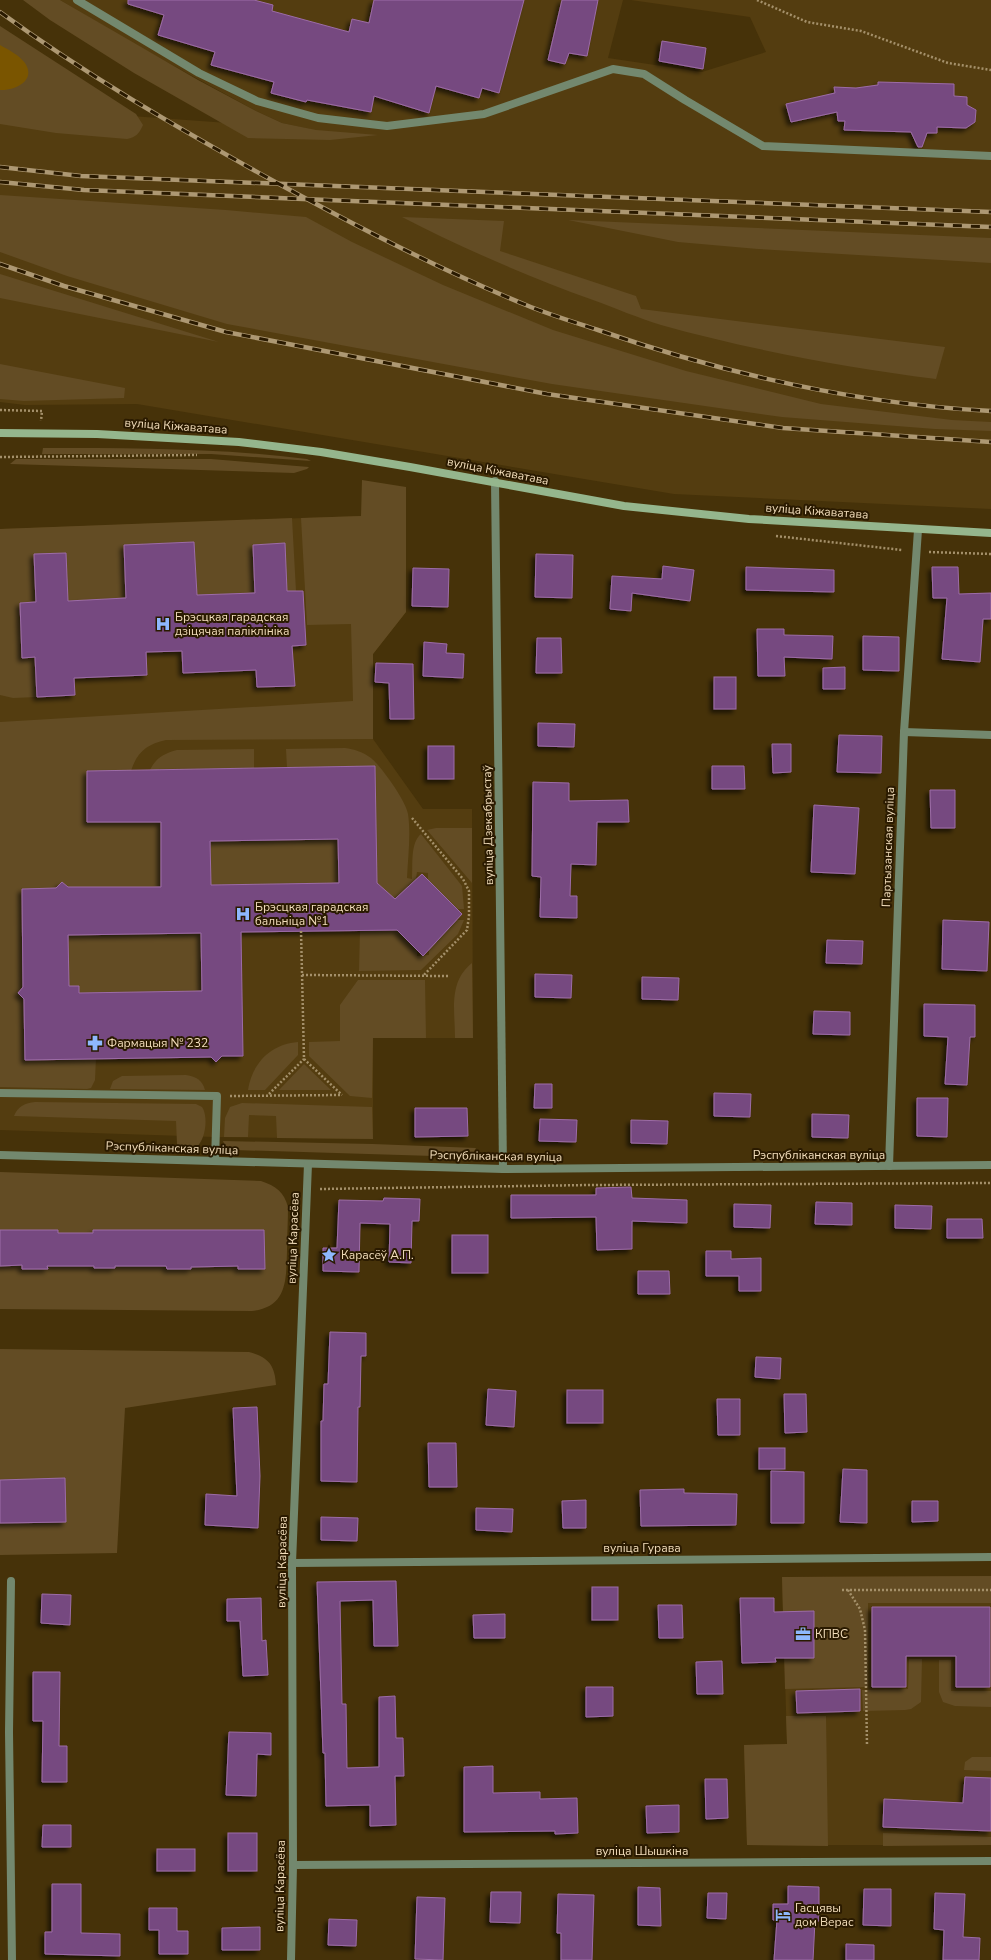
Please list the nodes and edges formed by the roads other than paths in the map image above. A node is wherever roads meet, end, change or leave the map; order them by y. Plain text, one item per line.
1 (77, 0) edge
2 (991, 156) edge
3 (0, 433) edge
4 (495, 481) junction
5 (918, 530) junction
6 (991, 533) edge
7 (904, 732) junction
8 (991, 735) edge
9 (0, 1093) edge
10 (0, 1154) edge
11 (215, 1161) junction
12 (308, 1164) junction
13 (889, 1166) junction
14 (991, 1166) edge
15 (503, 1169) junction
16 (991, 1557) edge
17 (292, 1563) junction
18 (12, 1581) dead end
19 (991, 1861) edge
20 (293, 1864) junction
21 (12, 1960) edge
22 (291, 1960) edge

1 - 2 street
3 - 4 main road, вуліца Кіжаватава
4 - 5 main road, вуліца Кіжаватава
4 - 15 street, вуліца Дзекабрыстаў
5 - 6 main road, вуліца Кіжаватава
5 - 7 street, Партызанская вуліца
7 - 8 street
7 - 13 street, Партызанская вуліца
9 - 11 street
10 - 11 street, Рэспубліканская вуліца
11 - 12 street, Рэспубліканская вуліца
12 - 15 street, Рэспубліканская вуліца
12 - 17 street, вуліца Карасёва
13 - 14 street, Рэспубліканская вуліца
13 - 15 street, Рэспубліканская вуліца
16 - 17 street, вуліца Гурава
17 - 20 street, вуліца Карасёва
18 - 21 street
19 - 20 street, вуліца Шышкіна
20 - 22 street, вуліца Карасёва

